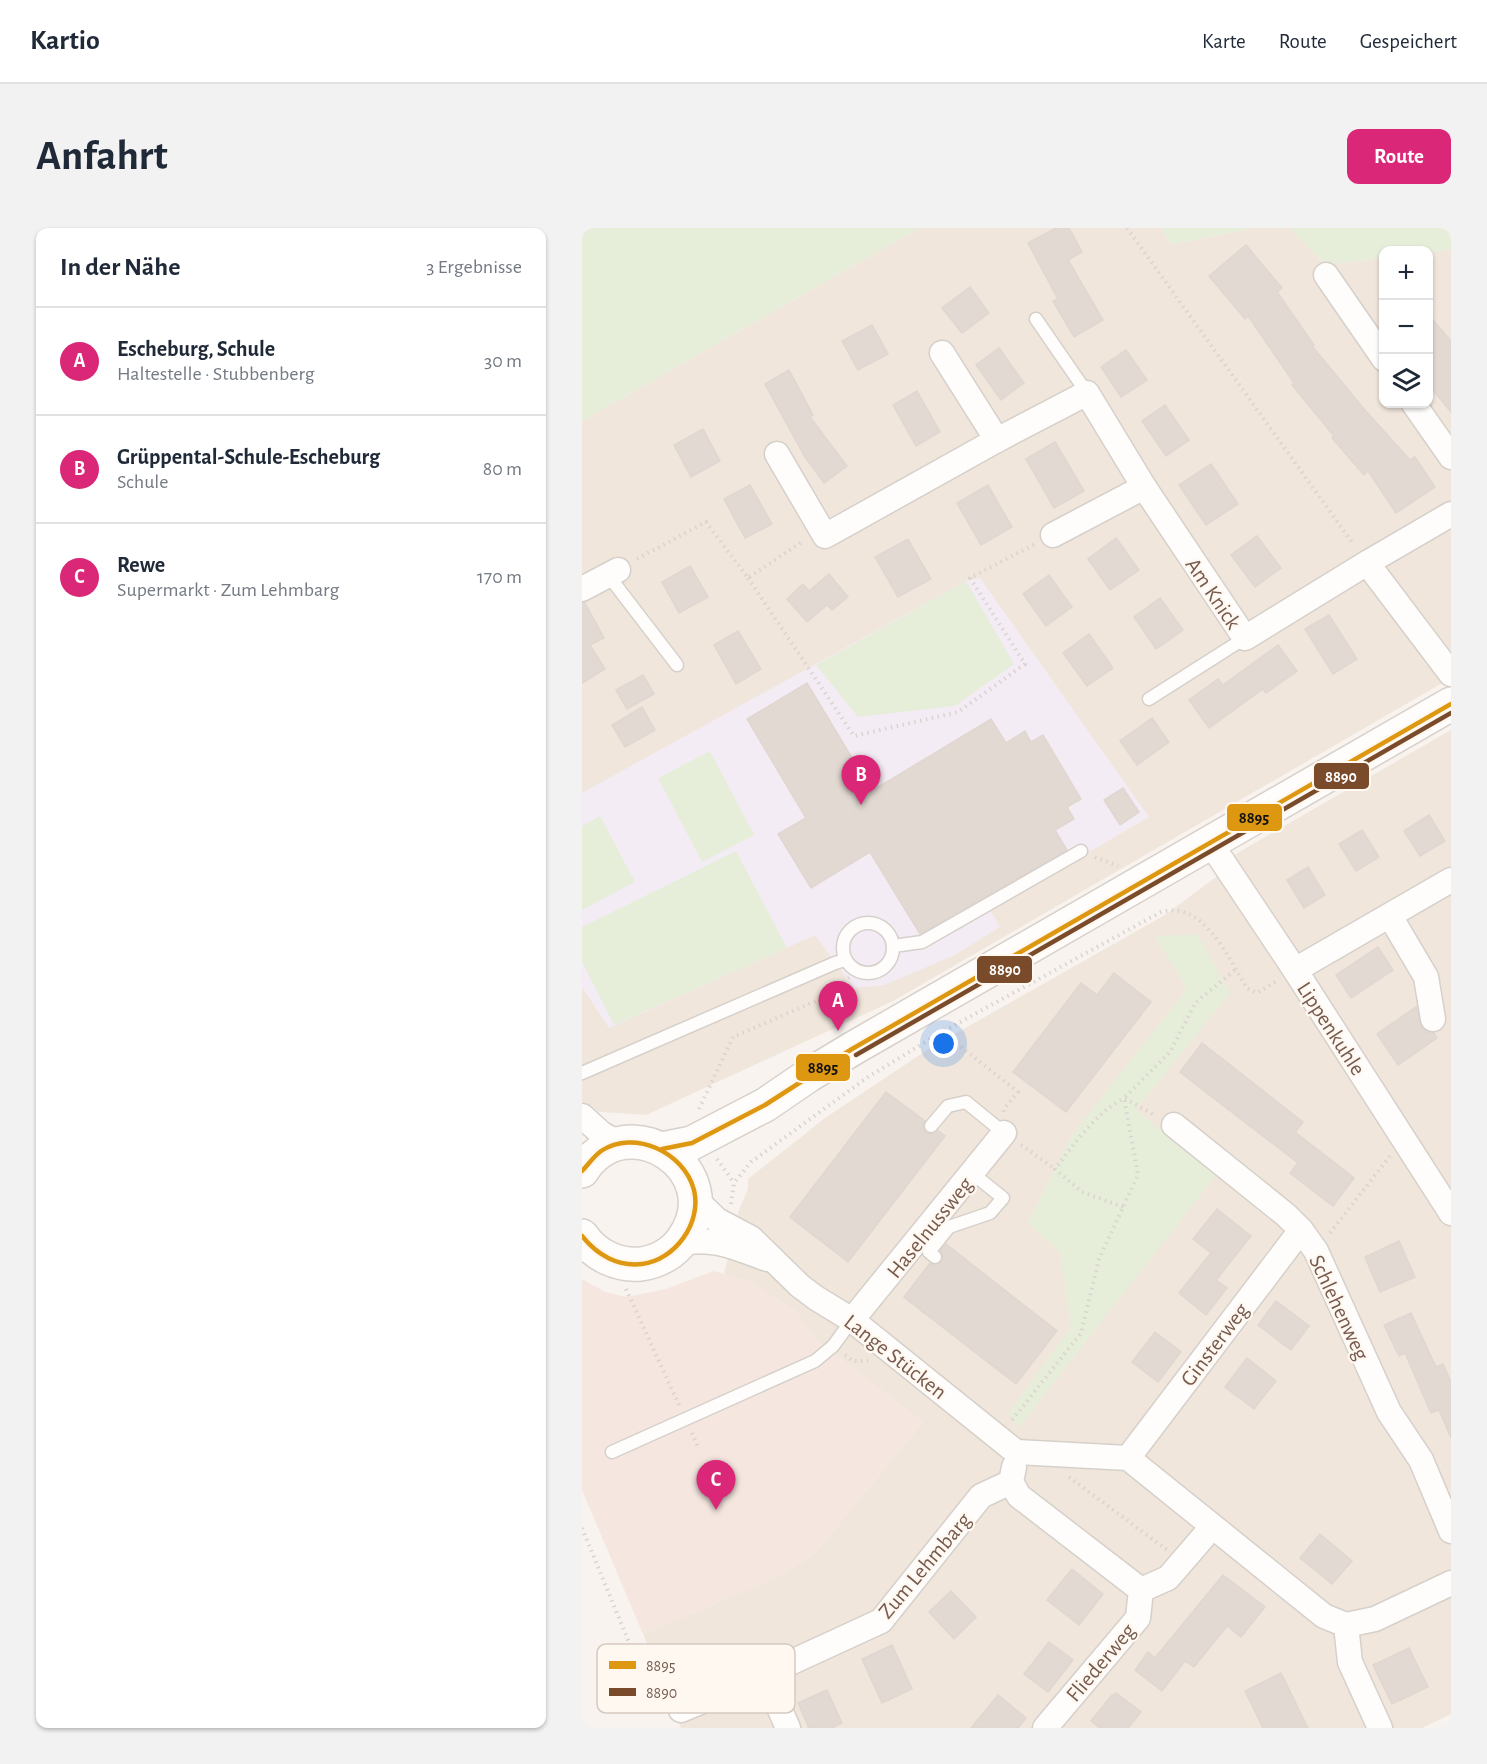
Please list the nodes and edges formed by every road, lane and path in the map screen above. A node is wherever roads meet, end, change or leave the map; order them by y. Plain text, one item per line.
1 (1127, 228) edge
2 (1326, 275) dead end
3 (1036, 319) dead end
4 (942, 353) dead end
5 (1380, 354) edge
6 (1087, 393) junction
7 (1417, 408) edge
8 (997, 440) junction
9 (777, 454) dead end
10 (1451, 457) edge
11 (1144, 487) junction
12 (1451, 514) edge
13 (821, 530) junction
14 (1053, 535) joint
15 (1367, 562) junction
16 (613, 572) junction
17 (748, 578) junction
18 (582, 589) edge
19 (1245, 639) junction
20 (677, 665) dead end
21 (1451, 674) edge
22 (1149, 699) dead end
23 (1451, 704) edge
24 (1211, 844) junction
25 (1081, 851) dead end
26 (1451, 880) edge
27 (1390, 916) junction
28 (893, 946) junction
29 (845, 960) junction
30 (1235, 970) junction
31 (1295, 970) junction
32 (856, 971) junction
33 (1433, 1019) dead end
34 (942, 1032) junction
35 (582, 1073) edge
36 (1124, 1098) junction
37 (765, 1106) junction
38 (582, 1116) edge
39 (695, 1117) dead end
40 (1174, 1125) joint
41 (931, 1126) dead end
42 (1004, 1133) junction
43 (1403, 1139) junction
44 (619, 1143) junction
45 (662, 1149) junction
46 (720, 1164) dead end
47 (1055, 1169) junction
48 (582, 1171) edge
49 (972, 1173) junction
50 (734, 1183) junction
51 (694, 1194) junction
52 (1123, 1207) junction
53 (1449, 1207) edge
54 (729, 1212) dead end
55 (1301, 1230) junction
56 (582, 1236) edge
57 (680, 1244) junction
58 (1316, 1251) junction
59 (935, 1257) dead end
60 (774, 1262) junction
61 (624, 1285) dead end
62 (852, 1320) junction
63 (685, 1419) junction
64 (1007, 1445) junction
65 (699, 1449) dead end
66 (612, 1452) dead end
67 (1128, 1458) junction
68 (1065, 1474) dead end
69 (1011, 1482) junction
70 (1212, 1527) junction
71 (582, 1528) edge
72 (1451, 1531) edge
73 (1183, 1562) junction
74 (1451, 1583) edge
75 (1141, 1590) junction
76 (1346, 1625) junction
77 (637, 1644) edge
78 (795, 1661) edge
79 (781, 1713) edge
80 (788, 1728) edge
81 (1045, 1728) edge
82 (1380, 1728) edge

1 - 15 path
2 - 5 street
3 - 6 lane
4 - 8 street
6 - 8 street
6 - 11 street, Am Knick
7 - 10 street
8 - 13 street
9 - 13 street
11 - 14 street
11 - 19 street, Am Knick
12 - 15 street, Am Knick
13 - 17 path
14 - 17 path
15 - 19 street, Am Knick
15 - 21 street
16 - 17 path
16 - 18 street
16 - 20 lane
19 - 22 lane
23 - 24 main road
24 - 31 street, Lippenkuhle
24 - 37 main road
25 - 28 lane
26 - 27 street
27 - 31 street
27 - 33 street
28 - 29 lane
28 - 32 lane
29 - 32 lane
29 - 35 lane
30 - 31 path
30 - 34 path
30 - 36 path
31 - 43 street, Lippenkuhle
32 - 39 path
34 - 42 path
34 - 50 path
36 - 40 path
36 - 47 path
36 - 52 path
37 - 45 main road
37 - 51 main road
38 - 44 street
40 - 55 street, Schlehenweg
41 - 42 lane
42 - 47 path
42 - 49 street, Haselnussweg
43 - 53 street, Lippenkuhle
43 - 58 path
44 - 45 main road
44 - 48 main road
45 - 51 main road
46 - 50 path
47 - 52 path
49 - 59 lane
49 - 62 street, Haselnussweg
50 - 54 path
51 - 57 main road
51 - 60 street, Lange Stücken
52 - 64 path
55 - 58 street, Schlehenweg
55 - 67 street, Ginsterweg
56 - 57 main road
57 - 60 street, Lange Stücken
58 - 72 street, Schlehenweg
60 - 62 street, Lange Stücken
61 - 63 path
62 - 63 lane
62 - 64 street, Lange Stücken
63 - 65 path
63 - 66 lane
64 - 67 street
64 - 69 street
67 - 70 street
68 - 73 path
69 - 75 street
69 - 78 street, Zum Lehmbarg
70 - 73 street
70 - 76 street
71 - 77 path
73 - 75 street
74 - 76 street
75 - 81 street, Fliederweg
76 - 82 street
79 - 80 street

